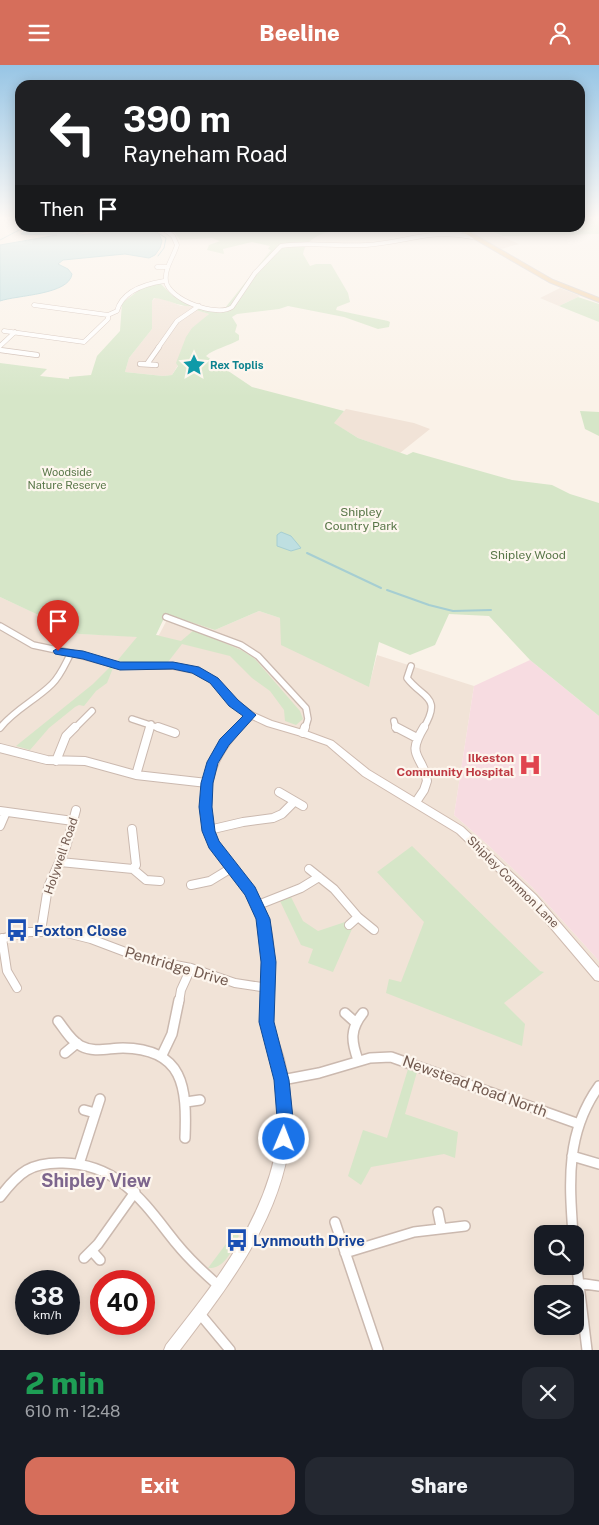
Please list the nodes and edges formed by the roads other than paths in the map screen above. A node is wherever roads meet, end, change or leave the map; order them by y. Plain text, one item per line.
1 (165, 277) edge
2 (245, 277) dead end
3 (252, 277) joint
4 (544, 277) edge
5 (164, 281) junction
6 (232, 296) dead end
7 (239, 297) junction
8 (599, 300) edge
9 (34, 305) dead end
10 (199, 306) junction
11 (108, 315) junction
12 (4, 331) dead end
13 (15, 332) junction
14 (0, 346) edge
15 (0, 350) edge
16 (35, 353) dead end
17 (140, 364) dead end
18 (147, 364) junction
19 (156, 365) dead end
20 (166, 617) dead end
21 (2, 629) edge
22 (71, 653) junction
23 (412, 666) dead end
24 (92, 711) dead end
25 (251, 715) junction
26 (132, 719) dead end
27 (394, 721) dead end
28 (151, 724) junction
29 (0, 728) edge
30 (175, 733) dead end
31 (303, 733) junction
32 (418, 739) junction
33 (0, 748) edge
34 (56, 761) junction
35 (136, 775) junction
36 (207, 783) junction
37 (279, 792) dead end
38 (294, 802) junction
39 (416, 802) junction
40 (303, 806) dead end
41 (76, 810) dead end
42 (3, 811) edge
43 (73, 821) junction
44 (0, 826) edge
45 (132, 829) dead end
46 (209, 831) junction
47 (60, 862) junction
48 (233, 867) junction
49 (133, 869) junction
50 (309, 869) dead end
51 (319, 877) junction
52 (160, 881) dead end
53 (191, 885) dead end
54 (258, 905) junction
55 (358, 917) junction
56 (349, 925) dead end
57 (374, 929) dead end
58 (41, 931) junction
59 (1, 938) edge
60 (191, 967) junction
61 (599, 976) edge
62 (17, 988) dead end
63 (268, 988) junction
64 (345, 1013) dead end
65 (363, 1013) dead end
66 (58, 1021) dead end
67 (355, 1022) junction
68 (77, 1043) junction
69 (65, 1053) dead end
70 (162, 1055) junction
71 (358, 1060) junction
72 (282, 1080) junction
73 (599, 1087) edge
74 (100, 1099) dead end
75 (200, 1100) dead end
76 (186, 1102) junction
77 (84, 1111) dead end
78 (96, 1113) junction
79 (579, 1123) junction
80 (185, 1138) dead end
81 (572, 1156) junction
82 (79, 1164) junction
83 (599, 1164) edge
84 (136, 1192) junction
85 (0, 1197) edge
86 (438, 1212) dead end
87 (335, 1222) dead end
88 (572, 1225) edge
89 (464, 1226) dead end
90 (441, 1227) junction
91 (92, 1251) junction
92 (346, 1253) junction
93 (84, 1258) dead end
94 (100, 1260) dead end
95 (577, 1275) edge
96 (578, 1283) junction
97 (219, 1286) junction
98 (599, 1286) edge
99 (200, 1314) junction
100 (171, 1350) edge
101 (230, 1350) edge
102 (378, 1350) edge
103 (587, 1350) edge

1 - 5 street
2 - 3 street
3 - 7 street
4 - 8 main road
5 - 10 street
5 - 11 street
6 - 7 street
7 - 10 street
9 - 11 street
10 - 18 street
11 - 13 street
12 - 13 street
13 - 14 street
15 - 16 street
17 - 18 street
18 - 19 street
20 - 31 street
21 - 22 street
22 - 25 street, Shipley Common Lane
22 - 29 street
23 - 32 street
24 - 34 street
25 - 31 street, Shipley Common Lane
25 - 36 street
26 - 28 street
27 - 32 street
28 - 30 street
28 - 35 street
31 - 39 street, Shipley Common Lane
32 - 39 street
33 - 34 street
34 - 35 street
35 - 36 street
36 - 46 street
37 - 38 street
38 - 40 street
38 - 46 street
39 - 61 street, Shipley Common Lane
41 - 43 street, Holywell Road
42 - 43 street
42 - 44 street
43 - 47 street, Holywell Road
45 - 49 street
46 - 48 street
47 - 49 street
47 - 58 street, Holywell Road
48 - 53 street
48 - 54 street
49 - 52 street
50 - 51 street
51 - 54 street
51 - 55 street
54 - 63 street
55 - 56 street
55 - 57 street
58 - 59 street, Pentridge Drive
58 - 60 street, Pentridge Drive
59 - 62 street
60 - 63 street, Pentridge Drive
60 - 70 street
63 - 72 street
64 - 67 street
65 - 67 street
66 - 68 street
67 - 71 street
68 - 69 street
68 - 70 street
70 - 76 street
71 - 72 street, Newstead Road North
71 - 79 street, Newstead Road North
72 - 97 street
73 - 79 street
74 - 78 street
75 - 76 street
76 - 80 street
77 - 78 street
78 - 82 street
79 - 81 street
81 - 83 street
81 - 88 street
82 - 84 street
82 - 85 street
84 - 91 street
84 - 97 street
86 - 90 street
87 - 92 street
89 - 90 street
90 - 92 street
91 - 93 street
91 - 94 street
92 - 102 street
95 - 96 street
96 - 98 street
96 - 103 street
97 - 99 street
99 - 100 street
99 - 101 street

